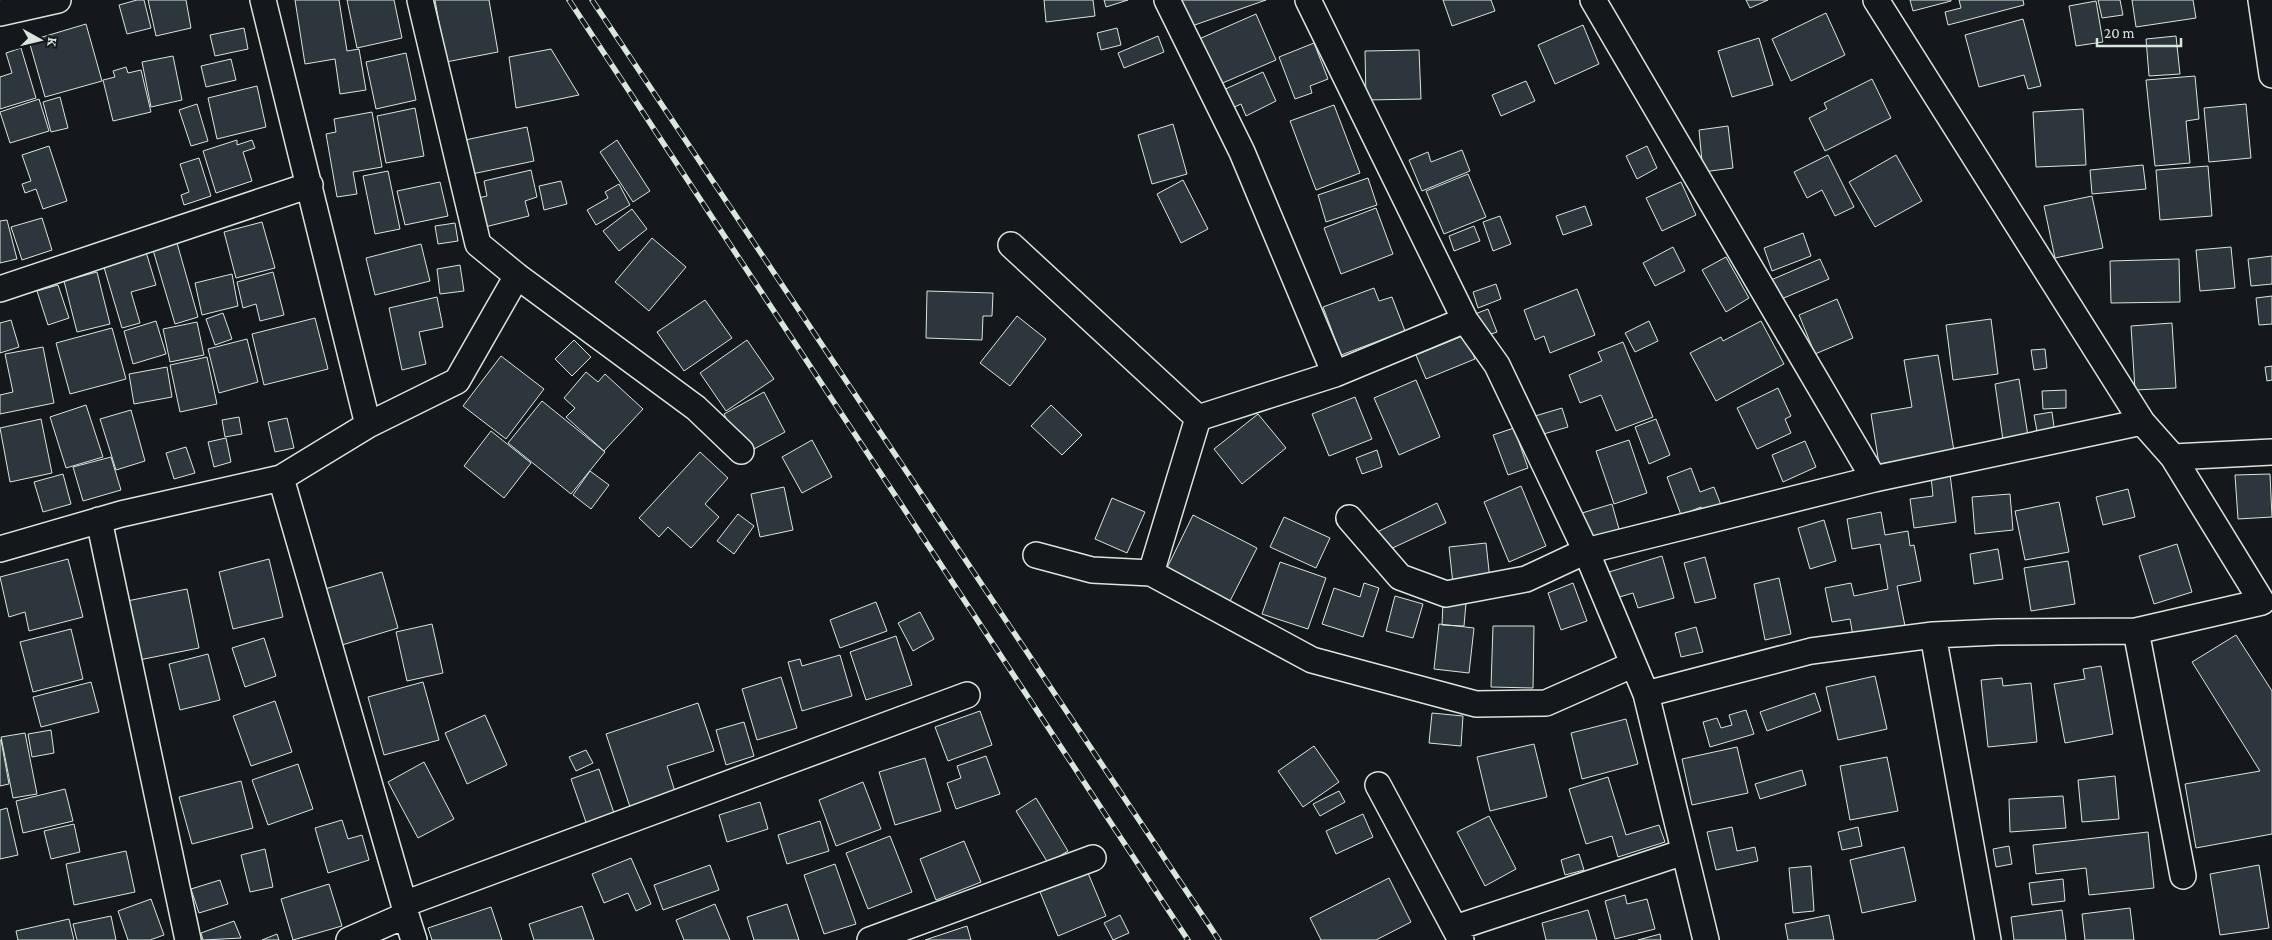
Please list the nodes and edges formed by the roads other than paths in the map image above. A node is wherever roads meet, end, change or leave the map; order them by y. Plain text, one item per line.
1 (58, 0) edge
2 (262, 0) edge
3 (420, 0) edge
4 (1167, 0) edge
5 (1308, 0) edge
6 (1593, 0) edge
7 (1876, 0) edge
8 (2261, 0) edge
9 (0, 13) edge
10 (2272, 75) edge
11 (310, 185) junction
12 (1010, 245) dead end
13 (517, 276) junction
14 (0, 289) edge
15 (1465, 320) junction
16 (1335, 374) junction
17 (1198, 418) junction
18 (2142, 422) junction
19 (368, 424) junction
20 (741, 451) dead end
21 (2272, 452) edge
22 (2173, 457) junction
23 (281, 478) junction
24 (1874, 479) junction
25 (1349, 518) dead end
26 (99, 520) junction
27 (0, 549) edge
28 (1586, 551) junction
29 (1036, 555) dead end
30 (1151, 574) junction
31 (2136, 631) junction
32 (1933, 635) junction
33 (1632, 665) junction
34 (1646, 694) junction
35 (966, 695) dead end
36 (1378, 785) dead end
37 (1684, 852) junction
38 (1093, 858) dead end
39 (2183, 876) dead end
40 (405, 910) junction
41 (1458, 934) edge
42 (188, 940) edge
43 (349, 940) edge
44 (414, 940) edge
45 (870, 940) edge
46 (1706, 940) edge
47 (1988, 940) edge

1 - 9 street
2 - 11 street
3 - 13 street
4 - 16 street
5 - 15 street
6 - 24 street
7 - 18 street
8 - 10 street
11 - 14 street
11 - 19 street
12 - 17 street
13 - 19 street
13 - 20 street
15 - 16 street
15 - 28 street
16 - 17 street
17 - 30 street
18 - 22 street
18 - 24 street
19 - 23 street
21 - 22 street
22 - 31 street
23 - 26 street
23 - 40 street
24 - 28 street
25 - 28 street
26 - 27 street
26 - 42 street
28 - 33 street
29 - 30 street
30 - 33 street
31 - 32 street
31 - 39 street
32 - 34 street
32 - 47 street
33 - 34 street
34 - 37 street
35 - 40 street
36 - 41 street
37 - 41 street
37 - 46 street
38 - 45 street
40 - 43 street
40 - 44 street

